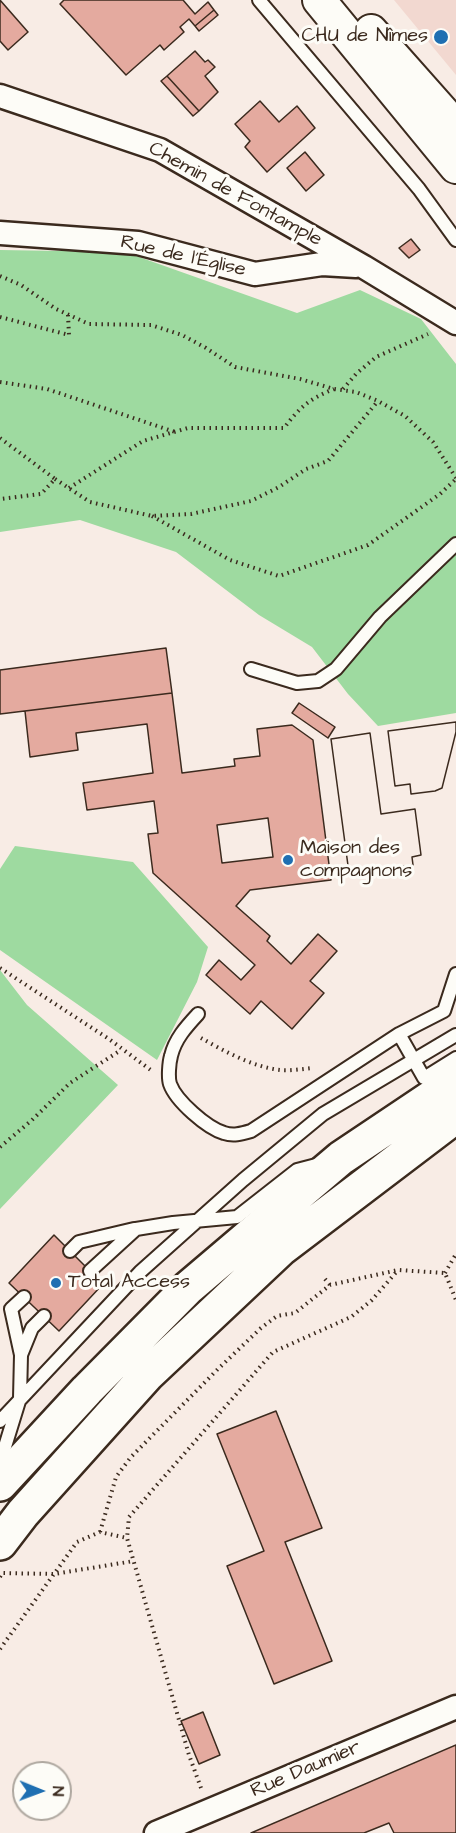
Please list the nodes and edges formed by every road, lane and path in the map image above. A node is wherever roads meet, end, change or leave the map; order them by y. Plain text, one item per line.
1 (259, 0) edge
2 (319, 0) edge
3 (345, 0) edge
4 (0, 96) edge
5 (456, 127) edge
6 (456, 167) edge
7 (0, 233) edge
8 (456, 240) edge
9 (364, 267) junction
10 (0, 276) edge
11 (68, 315) junction
12 (0, 317) edge
13 (456, 323) edge
14 (415, 340) dead end
15 (0, 382) edge
16 (334, 389) junction
17 (342, 390) junction
18 (378, 401) junction
19 (175, 432) junction
20 (0, 438) edge
21 (55, 479) junction
22 (456, 479) edge
23 (69, 488) junction
24 (0, 499) edge
25 (152, 516) junction
26 (456, 544) edge
27 (251, 669) dead end
28 (0, 968) edge
29 (456, 974) edge
30 (198, 1014) dead end
31 (184, 1028) junction
32 (399, 1034) junction
33 (456, 1035) edge
34 (121, 1050) junction
35 (456, 1058) edge
36 (414, 1062) junction
37 (335, 1077) junction
38 (456, 1081) edge
39 (170, 1083) junction
40 (456, 1116) edge
41 (0, 1147) edge
42 (341, 1158) junction
43 (197, 1221) junction
44 (136, 1229) junction
45 (70, 1251) dead end
46 (456, 1254) edge
47 (398, 1270) junction
48 (90, 1271) dead end
49 (445, 1273) junction
50 (325, 1279) dead end
51 (330, 1285) junction
52 (24, 1297) dead end
53 (456, 1300) edge
54 (44, 1316) dead end
55 (21, 1355) junction
56 (20, 1398) junction
57 (0, 1421) edge
58 (0, 1463) edge
59 (0, 1484) edge
60 (100, 1532) junction
61 (127, 1538) junction
62 (0, 1543) edge
63 (134, 1561) junction
64 (54, 1574) junction
65 (0, 1577) edge
66 (0, 1649) edge
67 (456, 1707) edge
68 (210, 1810) junction
69 (156, 1833) edge

1 - 8 lane
2 - 6 main road
3 - 5 main road
4 - 9 street, Chemin de Fontample
7 - 9 street, Rue de l'Église
9 - 13 street, Chemin de Fontample
10 - 11 path
11 - 12 path
11 - 16 path
14 - 17 path
15 - 19 path
16 - 17 path
16 - 19 path
17 - 18 path
18 - 22 path
18 - 25 path
19 - 23 path
20 - 21 path
21 - 23 path
21 - 24 path
22 - 25 path
23 - 25 path
26 - 27 lane
28 - 34 path
29 - 32 lane
30 - 31 lane
31 - 37 path
31 - 39 lane
32 - 36 lane
32 - 37 lane
33 - 36 lane
34 - 39 path
34 - 41 path
35 - 36 lane
36 - 43 lane
37 - 39 lane
38 - 42 main road
40 - 62 main road
42 - 43 lane
42 - 59 main road
43 - 44 lane
43 - 56 lane
44 - 45 lane
44 - 48 lane
46 - 49 path
47 - 49 path
47 - 51 path
47 - 61 path
49 - 53 path
50 - 51 path
51 - 60 path
52 - 55 lane
54 - 55 lane
55 - 56 lane
56 - 57 lane
56 - 58 lane
60 - 61 path
60 - 64 path
61 - 63 path
63 - 64 path
63 - 68 path
64 - 65 path
64 - 66 path
67 - 68 street, Rue Daumier
68 - 69 street, Rue Daumier

